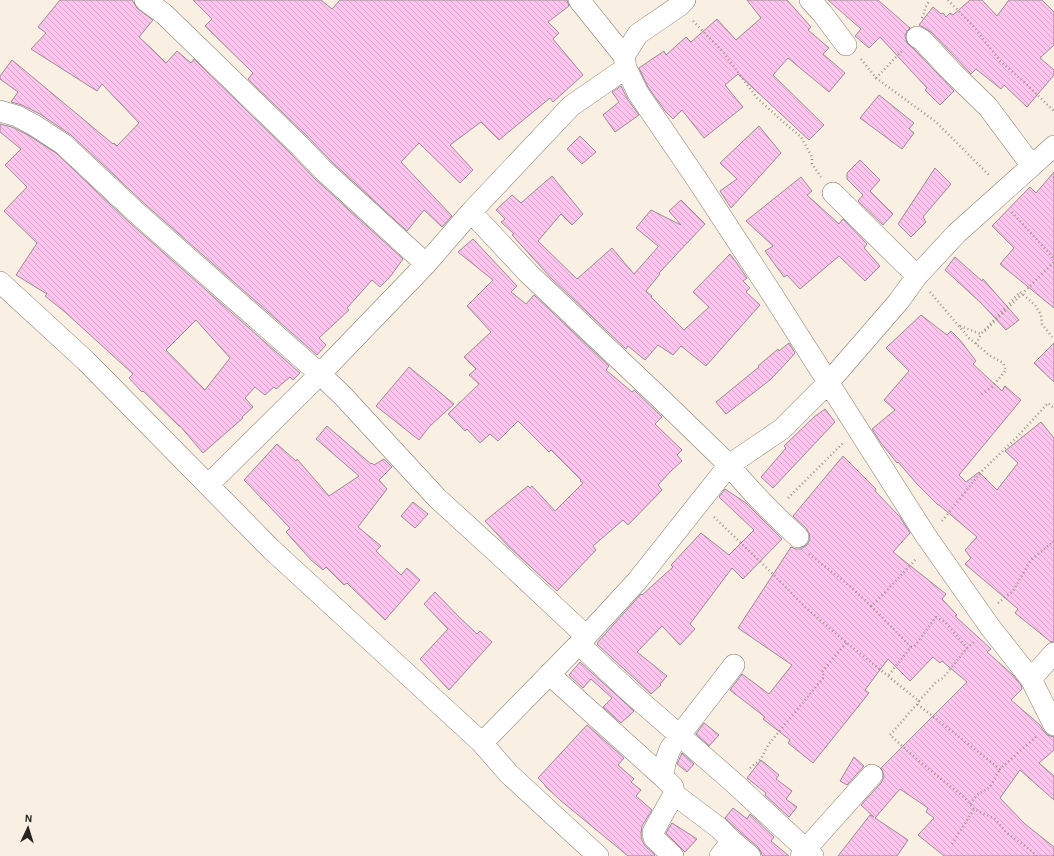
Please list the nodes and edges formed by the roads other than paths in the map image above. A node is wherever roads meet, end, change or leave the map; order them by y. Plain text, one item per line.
1 (145, 0) edge
2 (579, 0) edge
3 (810, 0) edge
4 (682, 3) edge
5 (917, 37) road end
6 (846, 45) road end
7 (625, 62) junction
8 (0, 111) edge
9 (1054, 146) edge
10 (1032, 166) junction
11 (833, 193) road end
12 (471, 212) junction
13 (426, 264) junction
14 (916, 276) junction
15 (0, 282) edge
16 (320, 374) junction
17 (828, 383) junction
18 (729, 465) junction
19 (208, 485) junction
20 (798, 537) road end
21 (582, 640) junction
22 (1054, 653) edge
23 (734, 665) dead end
24 (549, 674) junction
25 (1031, 679) junction
26 (1053, 723) edge
27 (679, 736) junction
28 (482, 743) junction
29 (872, 774) dead end
30 (669, 785) junction
31 (726, 849) edge
32 (806, 854) edge
33 (598, 856) edge
34 (673, 856) edge
35 (750, 856) edge

1 - 13 street
2 - 7 street
3 - 6 street
4 - 7 street
5 - 10 street
7 - 12 street
7 - 17 street
8 - 16 street
9 - 10 street
10 - 14 street
11 - 14 street
12 - 13 street
12 - 18 street
13 - 16 street
14 - 17 street
15 - 19 street
16 - 19 street
16 - 21 street
17 - 18 street
17 - 25 street
18 - 20 street
18 - 21 street
19 - 28 street
21 - 24 street
21 - 27 street
22 - 25 street
23 - 27 street
24 - 28 street
24 - 30 street
25 - 26 street
27 - 30 street
27 - 32 street
28 - 33 street
29 - 32 street
30 - 31 street
30 - 34 street
31 - 35 street

